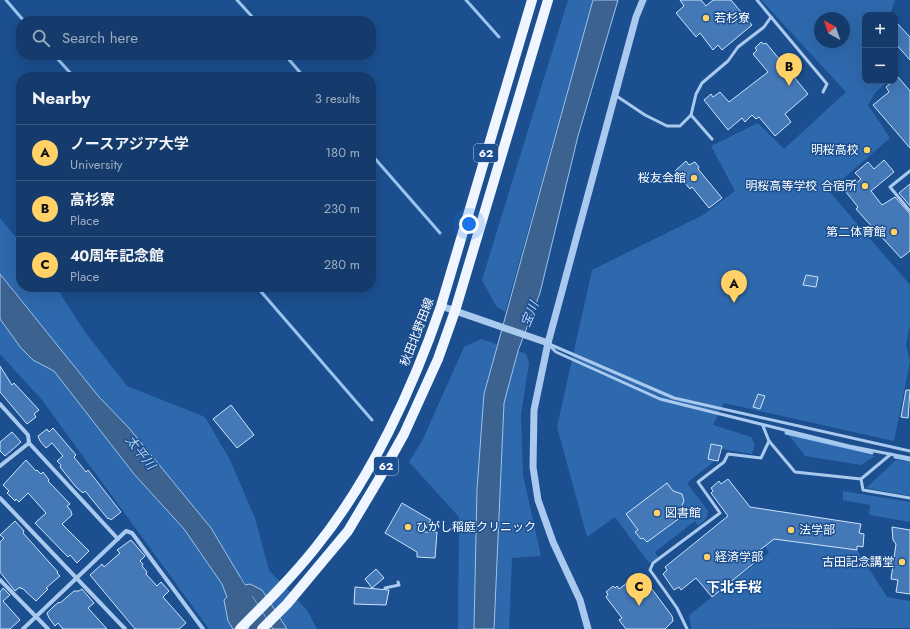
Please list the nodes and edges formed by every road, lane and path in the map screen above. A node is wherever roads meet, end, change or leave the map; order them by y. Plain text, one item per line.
1 (532, 0) edge
2 (548, 0) edge
3 (643, 0) edge
4 (757, 0) edge
5 (771, 17) junction
6 (823, 92) dead end
7 (615, 95) junction
8 (691, 115) junction
9 (712, 139) dead end
10 (910, 172) edge
11 (910, 211) edge
12 (441, 306) junction
13 (455, 311) junction
14 (548, 343) junction
15 (0, 404) edge
16 (763, 426) junction
17 (769, 441) junction
18 (29, 443) junction
19 (910, 451) edge
20 (891, 454) junction
21 (910, 458) edge
22 (0, 466) edge
23 (861, 479) junction
24 (0, 498) edge
25 (910, 498) edge
26 (118, 539) junction
27 (76, 578) junction
28 (0, 580) edge
29 (398, 582) dead end
30 (385, 588) dead end
31 (37, 616) junction
32 (24, 629) edge
33 (48, 629) edge
34 (125, 629) edge
35 (203, 629) edge
36 (240, 629) edge
37 (262, 629) edge
38 (588, 629) edge
39 (687, 629) edge

1 - 12 main road, 秋田北野田線 / 62
2 - 13 main road, 62
3 - 7 street
4 - 5 lane
5 - 6 lane
5 - 8 lane
7 - 8 lane
7 - 14 street
8 - 9 lane
10 - 11 lane
12 - 13 street
12 - 36 main road, 秋田北野田線 / 62
13 - 14 street
13 - 37 main road, 62
14 - 16 lane
14 - 19 lane
14 - 38 street
15 - 18 street
16 - 17 lane
16 - 20 lane
17 - 23 lane
17 - 39 lane
18 - 22 street
18 - 26 street
20 - 21 lane
20 - 23 lane
23 - 25 lane
24 - 27 street
26 - 27 street
26 - 35 street
27 - 31 street
27 - 34 street
28 - 31 street
29 - 30 lane
31 - 32 street
31 - 33 street

